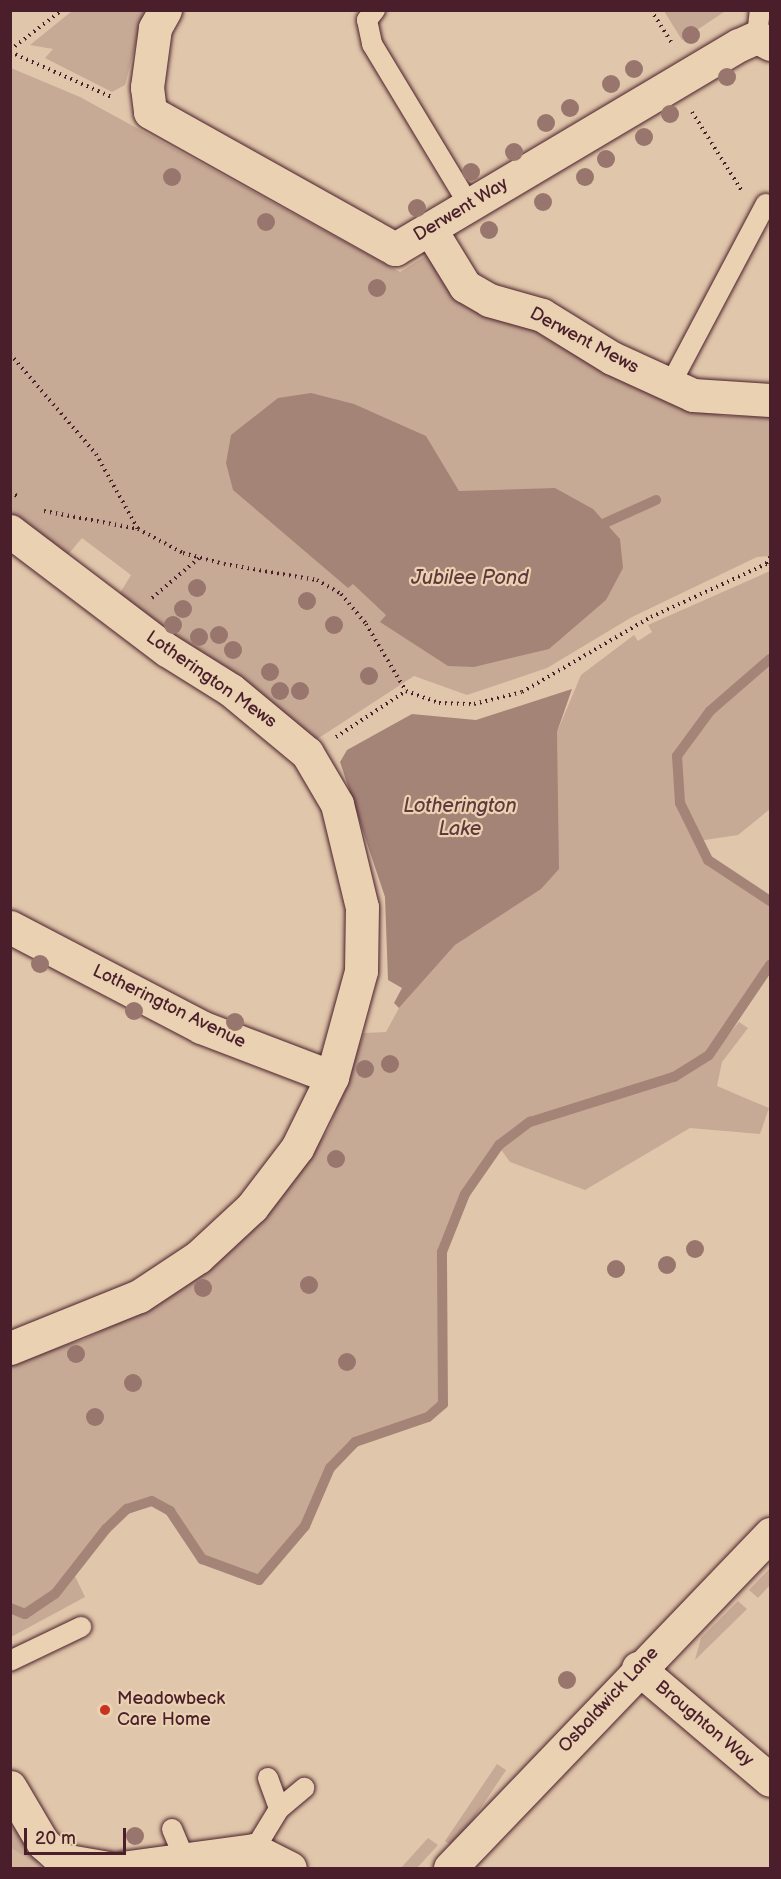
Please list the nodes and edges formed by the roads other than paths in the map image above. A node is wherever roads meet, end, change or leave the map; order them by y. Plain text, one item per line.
1 (165, 10) edge
2 (375, 10) edge
3 (762, 31) edge
4 (766, 204) road end
5 (469, 206) junction
6 (430, 229) junction
7 (670, 385) junction
8 (771, 400) edge
9 (10, 531) edge
10 (10, 927) edge
11 (332, 1077) junction
12 (10, 1348) edge
13 (771, 1534) edge
14 (81, 1627) dead end
15 (10, 1661) edge
16 (638, 1668) junction
17 (268, 1778) dead end
18 (771, 1780) edge
19 (10, 1787) edge
20 (304, 1788) dead end
21 (279, 1809) junction
22 (254, 1850) junction
23 (108, 1869) edge
24 (121, 1869) edge
25 (290, 1869) edge
26 (450, 1869) edge

1 - 6 street, Derwent Way
2 - 5 lane
3 - 5 street, Derwent Way
4 - 7 lane
5 - 6 street, Derwent Way
6 - 7 street, Derwent Mews
7 - 8 street, Derwent Mews
9 - 11 street, Lotherington Mews
10 - 11 street, Lotherington Avenue
11 - 12 street, Lotherington Mews
13 - 16 street, Osbaldwick Lane
14 - 15 lane
16 - 18 street, Broughton Way
16 - 26 street, Osbaldwick Lane
17 - 21 lane
19 - 23 street
20 - 21 lane
21 - 22 lane
22 - 24 street
22 - 25 street

